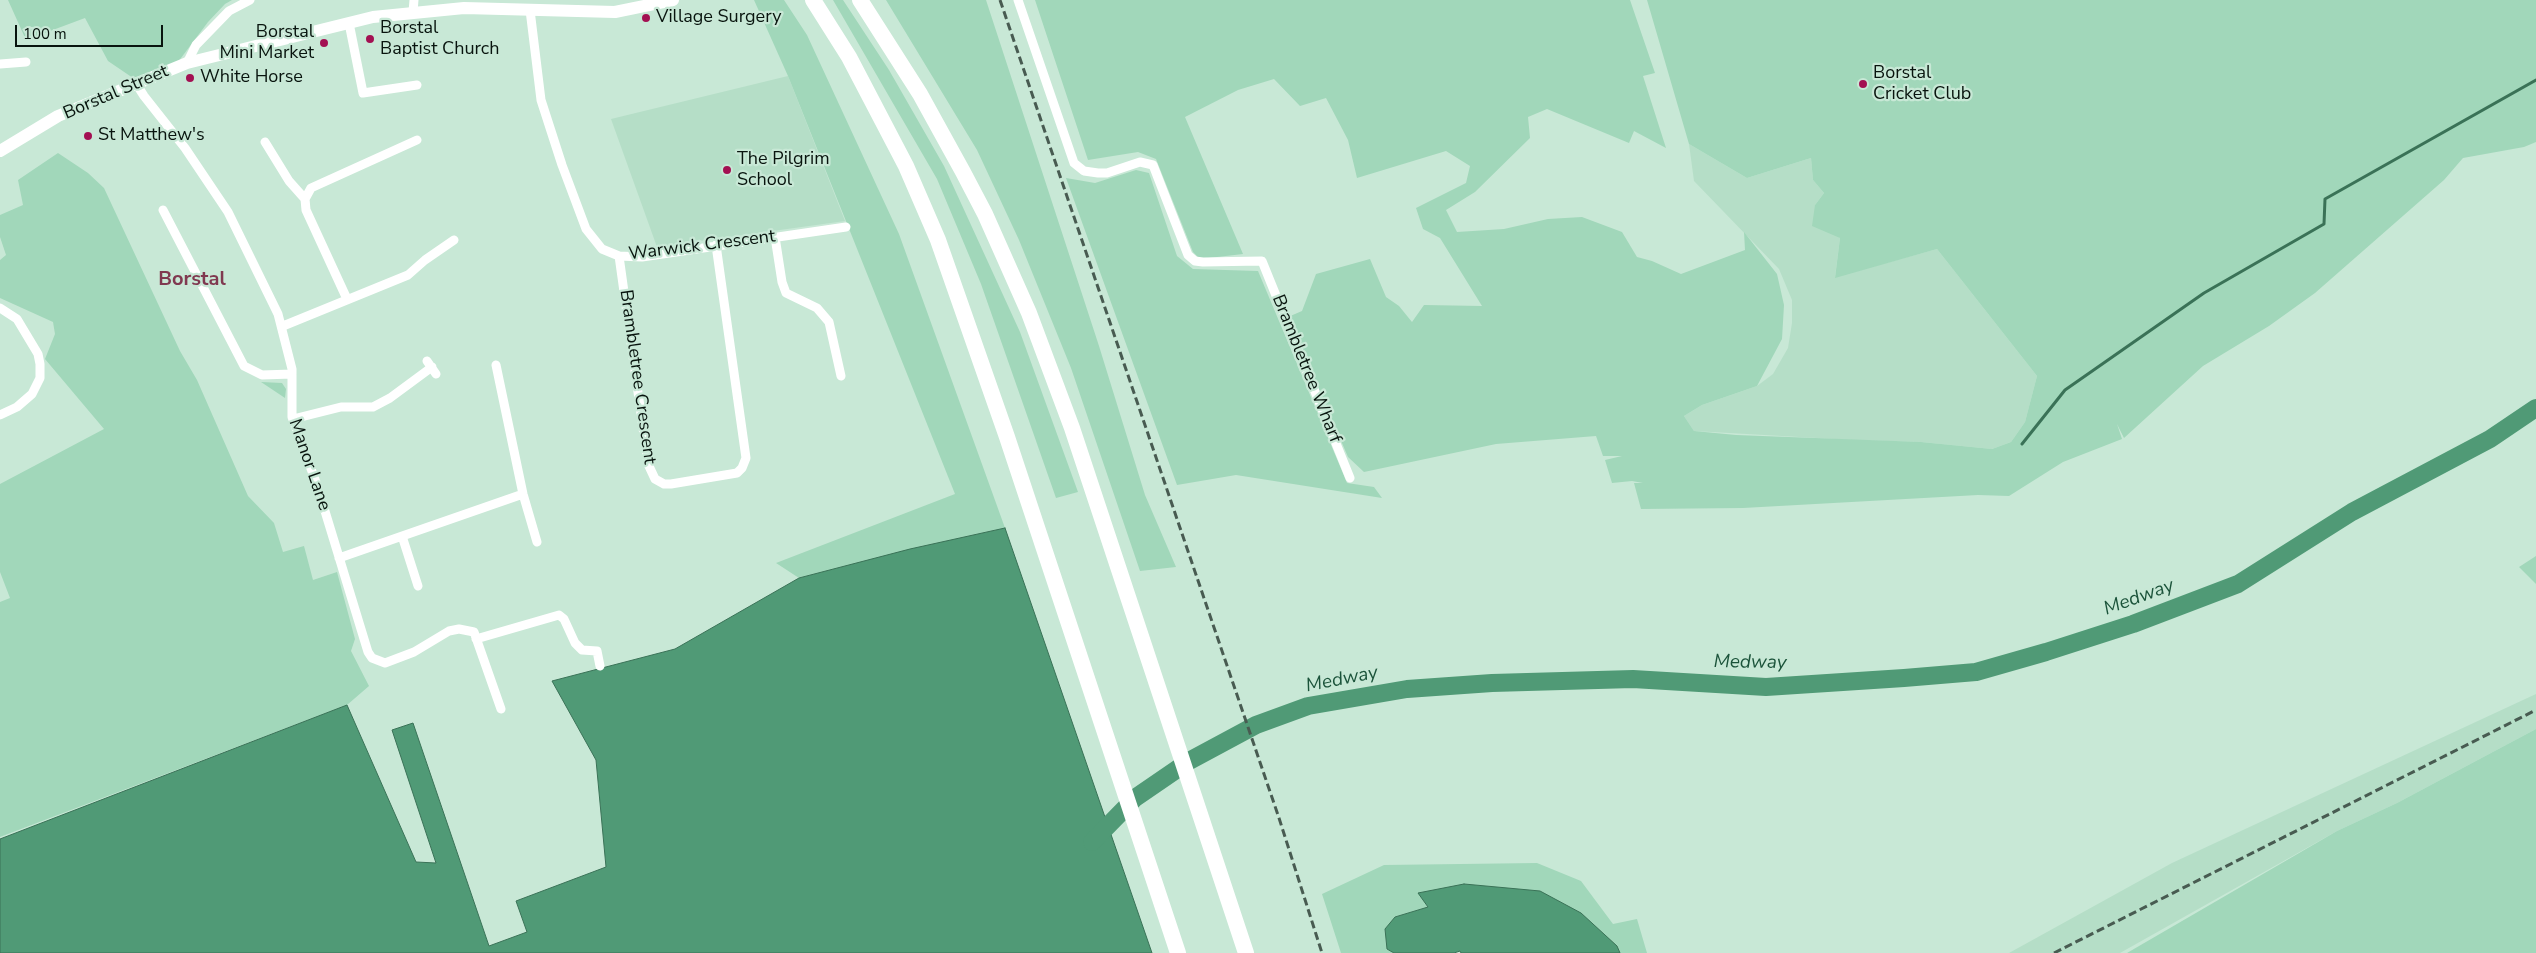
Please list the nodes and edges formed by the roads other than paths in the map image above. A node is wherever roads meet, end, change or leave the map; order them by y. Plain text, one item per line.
1 (250, 0) edge
2 (673, 0) edge
3 (813, 0) edge
4 (860, 0) edge
5 (1018, 0) edge
6 (413, 6) edge
7 (530, 10) junction
8 (348, 23) junction
9 (26, 62) dead end
10 (187, 63) junction
11 (0, 64) edge
12 (138, 85) junction
13 (417, 85) dead end
14 (417, 140) dead end
15 (266, 142) dead end
16 (0, 151) edge
17 (305, 198) junction
18 (163, 210) dead end
19 (846, 227) dead end
20 (776, 237) junction
21 (454, 240) dead end
22 (716, 245) junction
23 (619, 256) junction
24 (347, 299) junction
25 (0, 308) edge
26 (283, 326) junction
27 (496, 365) dead end
28 (432, 367) dead end
29 (292, 374) junction
30 (841, 376) dead end
31 (0, 415) edge
32 (292, 419) junction
33 (1350, 478) dead end
34 (523, 494) junction
35 (402, 536) junction
36 (537, 542) dead end
37 (339, 558) junction
38 (418, 586) dead end
39 (476, 639) junction
40 (600, 666) dead end
41 (501, 709) dead end
42 (1178, 953) edge
43 (1246, 953) edge

1 - 10 street
2 - 7 street, Borstal Street
3 - 42 highway
4 - 43 highway
5 - 33 street, Brambletree Wharf
6 - 7 street, Borstal Street
6 - 8 street, Borstal Street
7 - 23 street, Warwick Crescent
8 - 10 street, Borstal Street
8 - 13 street
9 - 11 street
10 - 12 street, Borstal Street
12 - 16 street, Borstal Street
12 - 26 street, Manor Lane
14 - 17 street
15 - 17 street
17 - 24 street
18 - 29 street
19 - 20 street, Warwick Crescent
20 - 22 street, Warwick Crescent
20 - 30 street
21 - 24 street
22 - 23 street, Warwick Crescent
22 - 23 street, Brambletree Crescent
24 - 26 street
25 - 31 street
26 - 29 street, Manor Lane
27 - 34 street
28 - 32 street
29 - 32 street, Manor Lane
32 - 37 street, Manor Lane
34 - 35 street
34 - 36 street
35 - 37 street
35 - 38 street
37 - 39 street, Manor Lane
39 - 40 street
39 - 41 street

